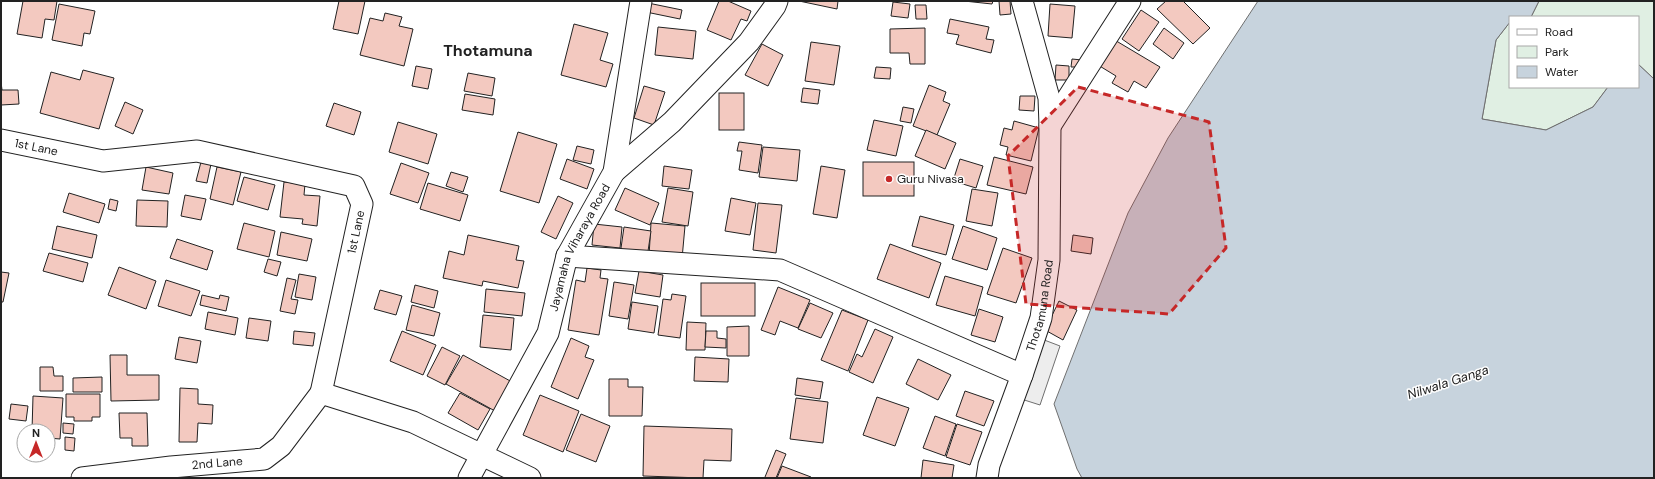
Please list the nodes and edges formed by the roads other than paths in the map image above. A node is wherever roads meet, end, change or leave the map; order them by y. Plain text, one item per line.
1 (641, 1) edge
2 (777, 1) edge
3 (1022, 1) edge
4 (1130, 1) edge
5 (1050, 126) junction
6 (1, 140) edge
7 (614, 172) junction
8 (567, 256) junction
9 (1022, 375) junction
10 (321, 393) junction
11 (481, 454) junction
12 (82, 478) edge
13 (469, 478) edge
14 (530, 478) edge
15 (988, 478) edge

1 - 7 street, Jayamaha Viharaya Road
2 - 7 street
3 - 5 street, Thotamuna Road
4 - 5 street
5 - 9 street, Thotamuna Road
6 - 10 street, 1st Lane
7 - 8 street, Jayamaha Viharaya Road
8 - 9 street
8 - 11 street, Jayamaha Viharaya Road
9 - 15 street, Thotamuna Road
10 - 11 street
10 - 12 street, 2nd Lane
11 - 13 street, Jayamaha Viharaya Road
11 - 14 street

